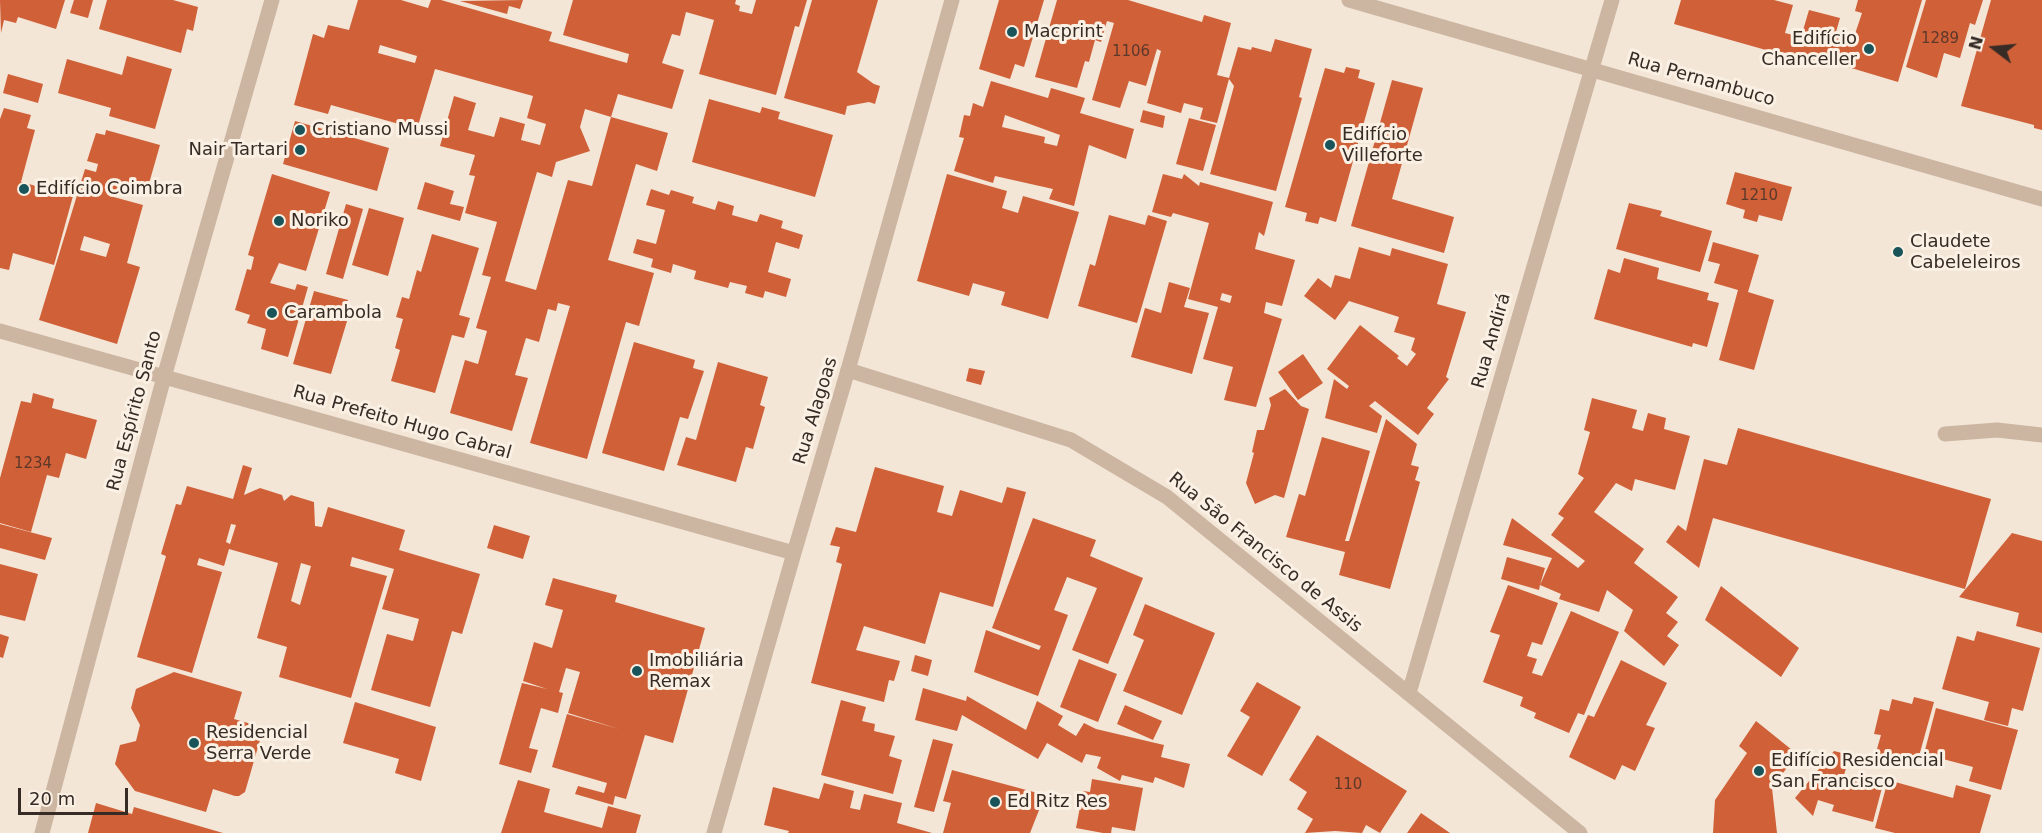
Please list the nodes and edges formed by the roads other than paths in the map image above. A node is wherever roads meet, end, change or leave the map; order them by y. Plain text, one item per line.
1 (272, 0) edge
2 (951, 0) edge
3 (1349, 0) edge
4 (1612, 0) edge
5 (1592, 68) junction
6 (2042, 199) edge
7 (0, 331) edge
8 (848, 370) junction
9 (164, 377) junction
10 (1945, 434) dead end
11 (2042, 435) edge
12 (794, 553) junction
13 (1409, 693) junction
14 (42, 833) edge
15 (714, 833) edge
16 (1580, 833) edge

1 - 9 street, Rua Espírito Santo
2 - 8 street, Rua Alagoas
3 - 5 street, Rua Pernambuco
4 - 5 street, Rua Andirá
5 - 6 street, Rua Pernambuco
5 - 13 street, Rua Andirá
7 - 9 street, Rua Prefeito Hugo Cabral
8 - 12 street, Rua Alagoas
8 - 13 street, Rua São Francisco de Assis
9 - 12 street, Rua Prefeito Hugo Cabral
9 - 14 street, Rua Espírito Santo
10 - 11 street
12 - 15 street, Rua Alagoas
13 - 16 street, Rua São Francisco de Assis

